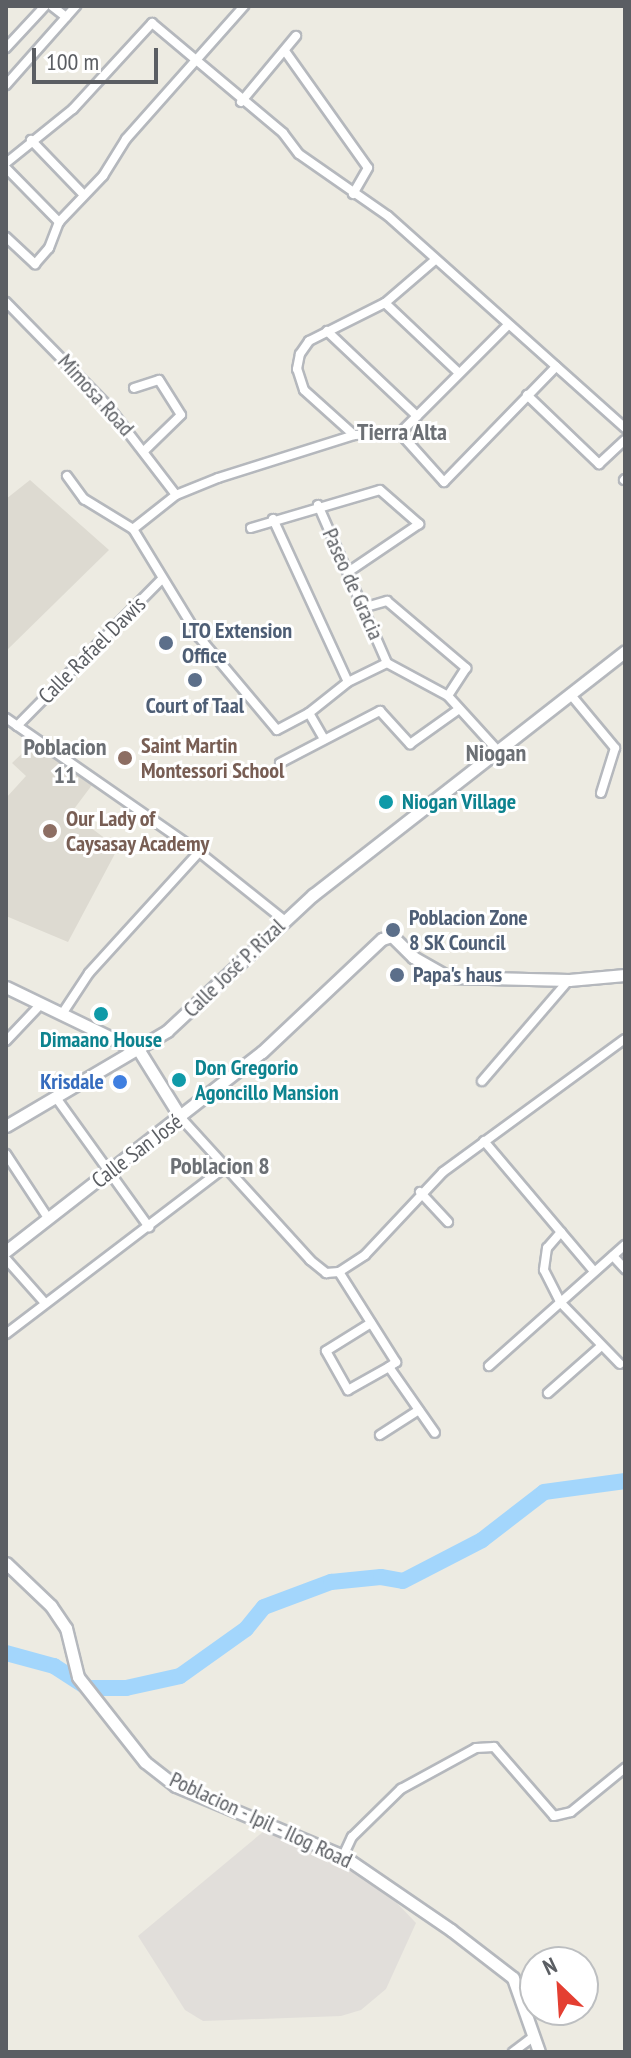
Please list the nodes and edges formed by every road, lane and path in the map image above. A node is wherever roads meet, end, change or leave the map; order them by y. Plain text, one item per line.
1 (45, 6) edge
2 (52, 6) edge
3 (76, 6) edge
4 (244, 6) edge
5 (66, 17) junction
6 (296, 36) dead end
7 (6, 48) edge
8 (285, 51) junction
9 (195, 58) junction
10 (6, 85) edge
11 (241, 102) junction
12 (31, 140) junction
13 (6, 165) edge
14 (83, 194) junction
15 (353, 194) junction
16 (59, 222) junction
17 (6, 237) edge
18 (435, 260) junction
19 (6, 302) edge
20 (385, 303) junction
21 (506, 327) junction
22 (327, 331) junction
23 (556, 367) junction
24 (459, 373) junction
25 (134, 388) dead end
26 (527, 395) junction
27 (417, 416) junction
28 (625, 428) edge
29 (400, 433) junction
30 (354, 435) junction
31 (625, 440) edge
32 (145, 450) junction
33 (67, 476) dead end
34 (176, 495) junction
35 (318, 505) junction
36 (273, 519) junction
37 (251, 528) dead end
38 (133, 529) junction
39 (348, 572) junction
40 (160, 581) junction
41 (366, 607) junction
42 (625, 651) edge
43 (387, 663) junction
44 (348, 682) junction
45 (571, 695) junction
46 (448, 696) junction
47 (459, 709) junction
48 (309, 713) junction
49 (6, 718) edge
50 (17, 726) junction
51 (324, 739) junction
52 (625, 743) edge
53 (615, 748) junction
54 (499, 752) junction
55 (280, 763) dead end
56 (601, 793) dead end
57 (199, 852) junction
58 (284, 920) junction
59 (625, 975) edge
60 (569, 980) junction
61 (6, 987) edge
62 (41, 1004) junction
63 (62, 1014) junction
64 (625, 1039) edge
65 (6, 1041) edge
66 (136, 1049) junction
67 (482, 1081) dead end
68 (57, 1099) junction
69 (181, 1118) junction
70 (6, 1126) edge
71 (484, 1141) junction
72 (6, 1154) edge
73 (224, 1168) junction
74 (111, 1172) junction
75 (420, 1192) junction
76 (48, 1218) junction
77 (448, 1222) dead end
78 (149, 1227) junction
79 (561, 1232) junction
80 (625, 1245) edge
81 (6, 1251) edge
82 (613, 1256) junction
83 (6, 1259) edge
84 (625, 1269) edge
85 (593, 1270) junction
86 (339, 1272) junction
87 (44, 1302) junction
88 (560, 1302) junction
89 (371, 1323) junction
90 (6, 1334) edge
91 (599, 1348) junction
92 (620, 1364) dead end
93 (489, 1366) dead end
94 (389, 1367) junction
95 (548, 1393) dead end
96 (419, 1410) junction
97 (435, 1433) dead end
98 (380, 1435) dead end
99 (6, 1563) edge
100 (625, 1768) edge
101 (343, 1856) junction
102 (534, 2036) junction
103 (513, 2052) edge
104 (539, 2052) edge

1 - 7 street
2 - 5 street
3 - 5 street
4 - 9 street
5 - 10 street
6 - 8 street
8 - 11 street
8 - 15 street
9 - 11 street
9 - 12 street
9 - 14 street
11 - 15 street
12 - 13 street
12 - 14 street
13 - 16 street
14 - 16 street
15 - 18 street
16 - 17 street
18 - 20 street
18 - 21 street
19 - 32 street, Mimosa Road
20 - 22 street
20 - 24 street
21 - 23 street
21 - 24 street
22 - 27 street
22 - 30 street
23 - 26 street
23 - 28 street
24 - 27 street
25 - 32 street
26 - 29 street
26 - 31 street
27 - 29 street
29 - 30 street
30 - 34 street
32 - 34 street, Mimosa Road
33 - 38 street
34 - 38 street
35 - 36 street
35 - 39 street, Paseo de Gracia
35 - 39 street
36 - 37 street
36 - 44 street
38 - 40 street
39 - 41 street, Paseo de Gracia
40 - 48 street, Calle Rafael Dawis
40 - 50 street, Calle Rafael Dawis
41 - 43 street, Paseo de Gracia
41 - 46 street
42 - 45 street, Calle José P. Rizal
43 - 44 street, Calle Rafael Dawis
43 - 46 street, Paseo de Gracia
44 - 48 street, Calle Rafael Dawis
45 - 53 street
45 - 54 street, Calle José P. Rizal
46 - 47 street, Paseo de Gracia
47 - 51 street
47 - 54 street, Paseo de Gracia
48 - 51 street
49 - 50 street
50 - 57 street
51 - 55 street
52 - 53 street
53 - 56 street
54 - 58 street, Calle José P. Rizal
57 - 58 street
57 - 63 street
58 - 66 street, Calle José P. Rizal
59 - 60 street
60 - 67 street
60 - 69 street, Calle San José
61 - 62 street
62 - 63 street
62 - 65 street
63 - 66 street
64 - 71 street
66 - 68 street, Calle José P. Rizal
66 - 69 street
68 - 70 street, Calle José P. Rizal
68 - 74 street
69 - 73 street
69 - 74 street, Calle San José
71 - 75 street
71 - 79 street
72 - 76 street
73 - 78 street
73 - 86 street
74 - 76 street, Calle San José
74 - 78 street
75 - 77 street
75 - 86 street
76 - 81 street, Calle San José
78 - 87 street
79 - 85 street
79 - 88 street
80 - 82 street
82 - 84 street
82 - 85 street
83 - 87 street
85 - 88 street
86 - 89 street
87 - 90 street
88 - 91 street
88 - 93 street
89 - 94 street
89 - 94 street
91 - 92 street
91 - 95 street
94 - 96 street
96 - 97 street
96 - 98 street
99 - 101 street, Poblacion - Ipil - Ilog Road
100 - 101 street
101 - 102 street, Poblacion - Ipil - Ilog Road
102 - 103 street
102 - 104 street, Poblacion - Ipil - Ilog Road

